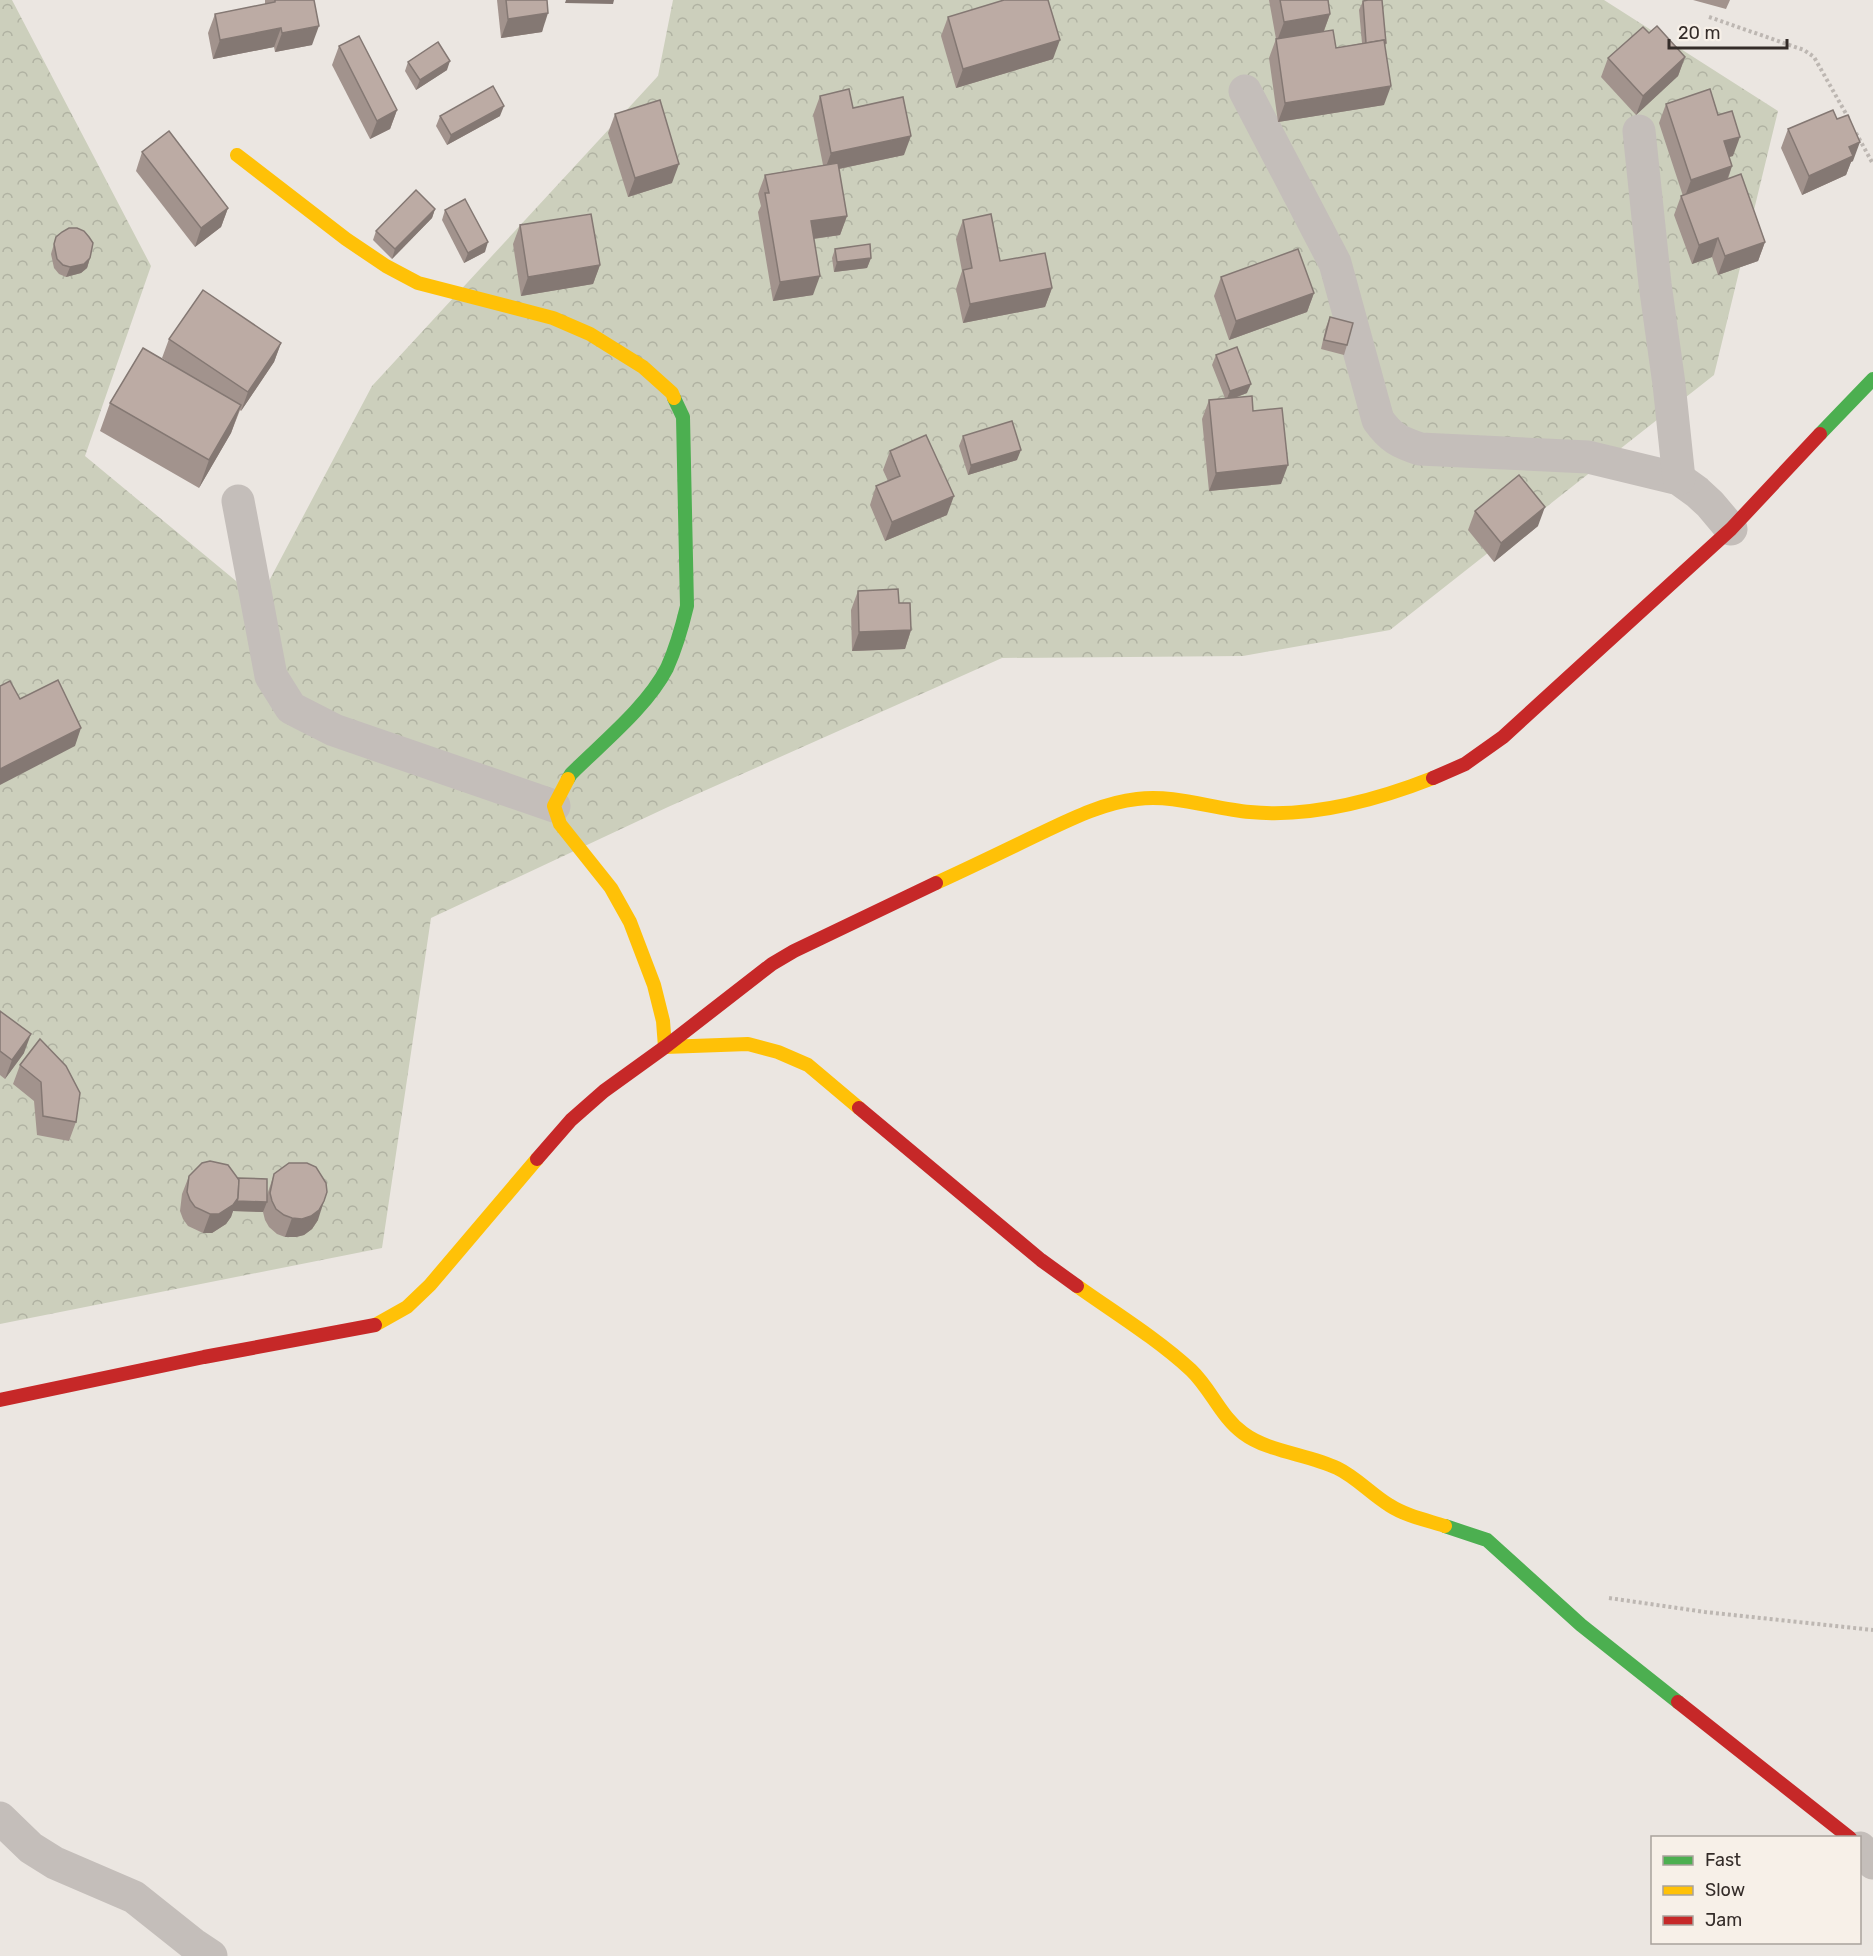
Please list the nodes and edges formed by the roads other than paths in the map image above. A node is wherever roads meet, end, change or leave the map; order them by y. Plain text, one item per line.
1 (1245, 91) dead end
2 (1639, 131) dead end
3 (237, 155) dead end
4 (1873, 379) edge
5 (1679, 479) junction
6 (238, 501) dead end
7 (1731, 529) junction
8 (554, 806) junction
9 (665, 1047) junction
10 (0, 1400) edge
11 (0, 1818) edge
12 (1847, 1836) edge
13 (1861, 1849) edge
14 (1873, 1863) edge
15 (211, 1956) edge

1 - 5 street
2 - 5 street
3 - 8 street
4 - 7 street
5 - 7 street
6 - 8 street
7 - 9 street
8 - 9 street
9 - 10 street
9 - 12 street
11 - 15 street
13 - 14 street

